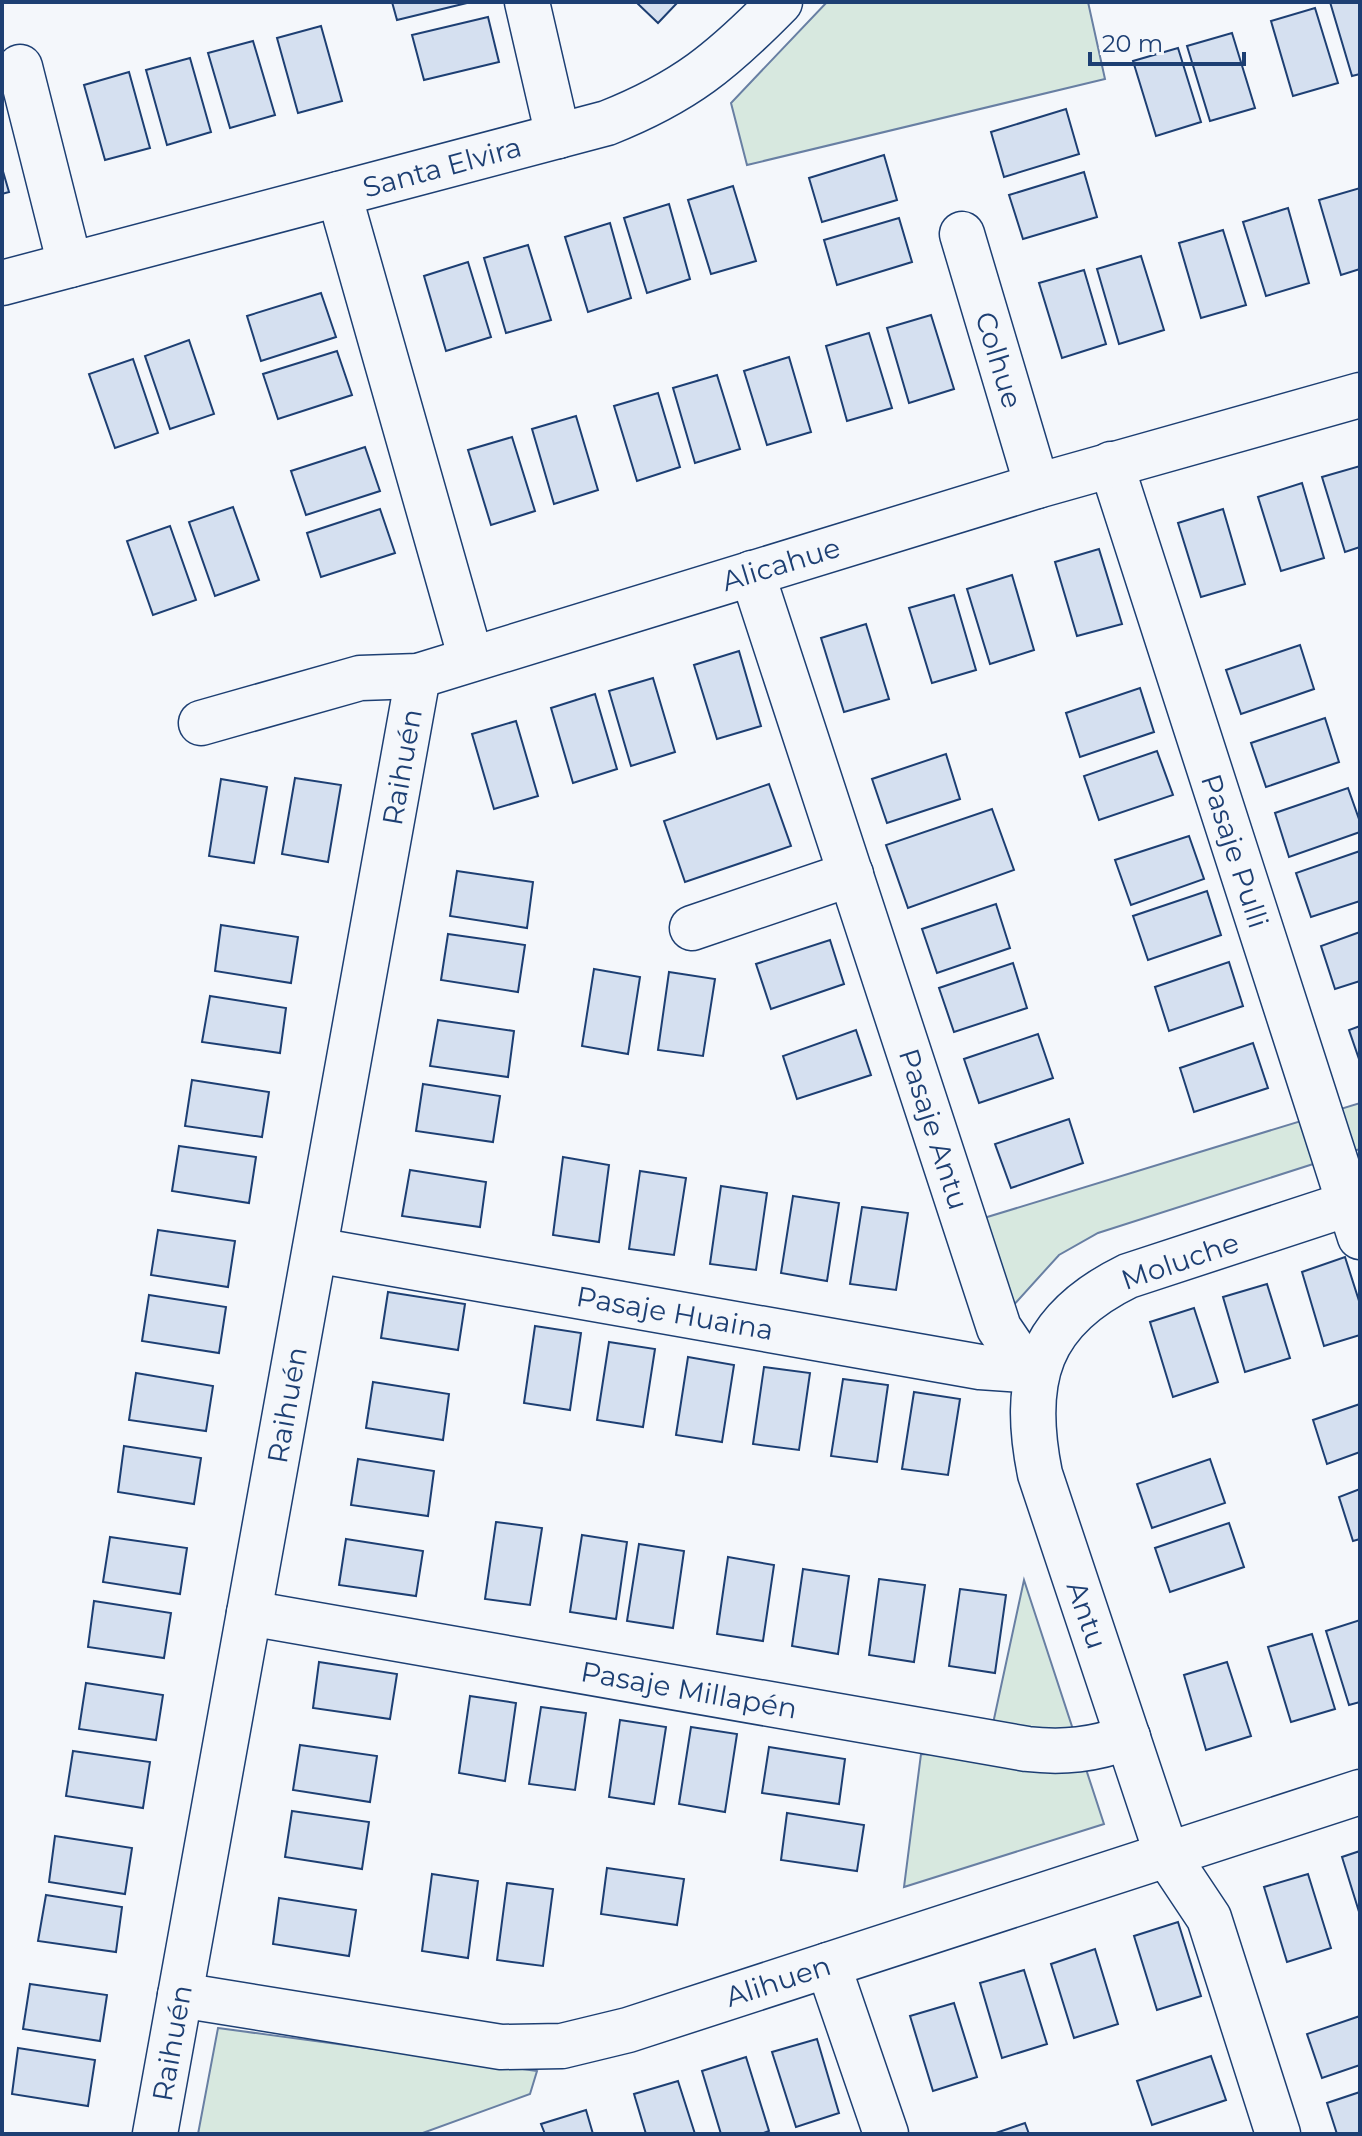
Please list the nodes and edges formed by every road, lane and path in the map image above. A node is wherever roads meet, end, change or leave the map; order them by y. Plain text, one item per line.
1 (527, 2) edge
2 (780, 2) edge
3 (20, 67) dead end
4 (558, 136) junction
5 (339, 194) junction
6 (962, 234) dead end
7 (70, 265) junction
8 (2, 283) edge
9 (1360, 395) edge
10 (1111, 464) junction
11 (1037, 486) junction
12 (752, 573) junction
13 (471, 659) junction
14 (418, 676) junction
15 (201, 723) dead end
16 (851, 874) junction
17 (692, 928) dead end
18 (1356, 1214) edge
19 (315, 1250) junction
20 (1036, 1371) junction
21 (249, 1613) junction
22 (1128, 1737) junction
23 (1360, 1792) edge
24 (1167, 1855) junction
25 (828, 1965) junction
26 (180, 1995) junction
27 (155, 2134) edge
28 (886, 2134) edge
29 (1278, 2134) edge

1 - 4 street
2 - 4 street, Santa Elvira
3 - 7 street
4 - 5 street, Santa Elvira
5 - 7 street, Santa Elvira
5 - 13 street
6 - 11 street, Colhue
7 - 8 street, Santa Elvira
9 - 10 street, Alicahue
10 - 11 street, Alicahue
10 - 18 street, Pasaje Pulli
11 - 12 street, Alicahue
12 - 13 street, Alicahue
12 - 16 street, Pasaje Antu
13 - 14 street, Alicahue
14 - 15 street, Alicahue
14 - 19 street, Raihuén
16 - 17 street
16 - 20 street, Pasaje Antu
18 - 20 street, Moluche
19 - 20 street, Pasaje Huaina
19 - 21 street, Raihuén
20 - 22 street, Antu
21 - 22 street, Pasaje Millapén
21 - 26 street, Raihuén
22 - 24 street, Antu
23 - 24 street, Alihuen
24 - 25 street, Alihuen
24 - 29 street, Antu
25 - 26 street, Alihuen
25 - 28 street
26 - 27 street, Raihuén

